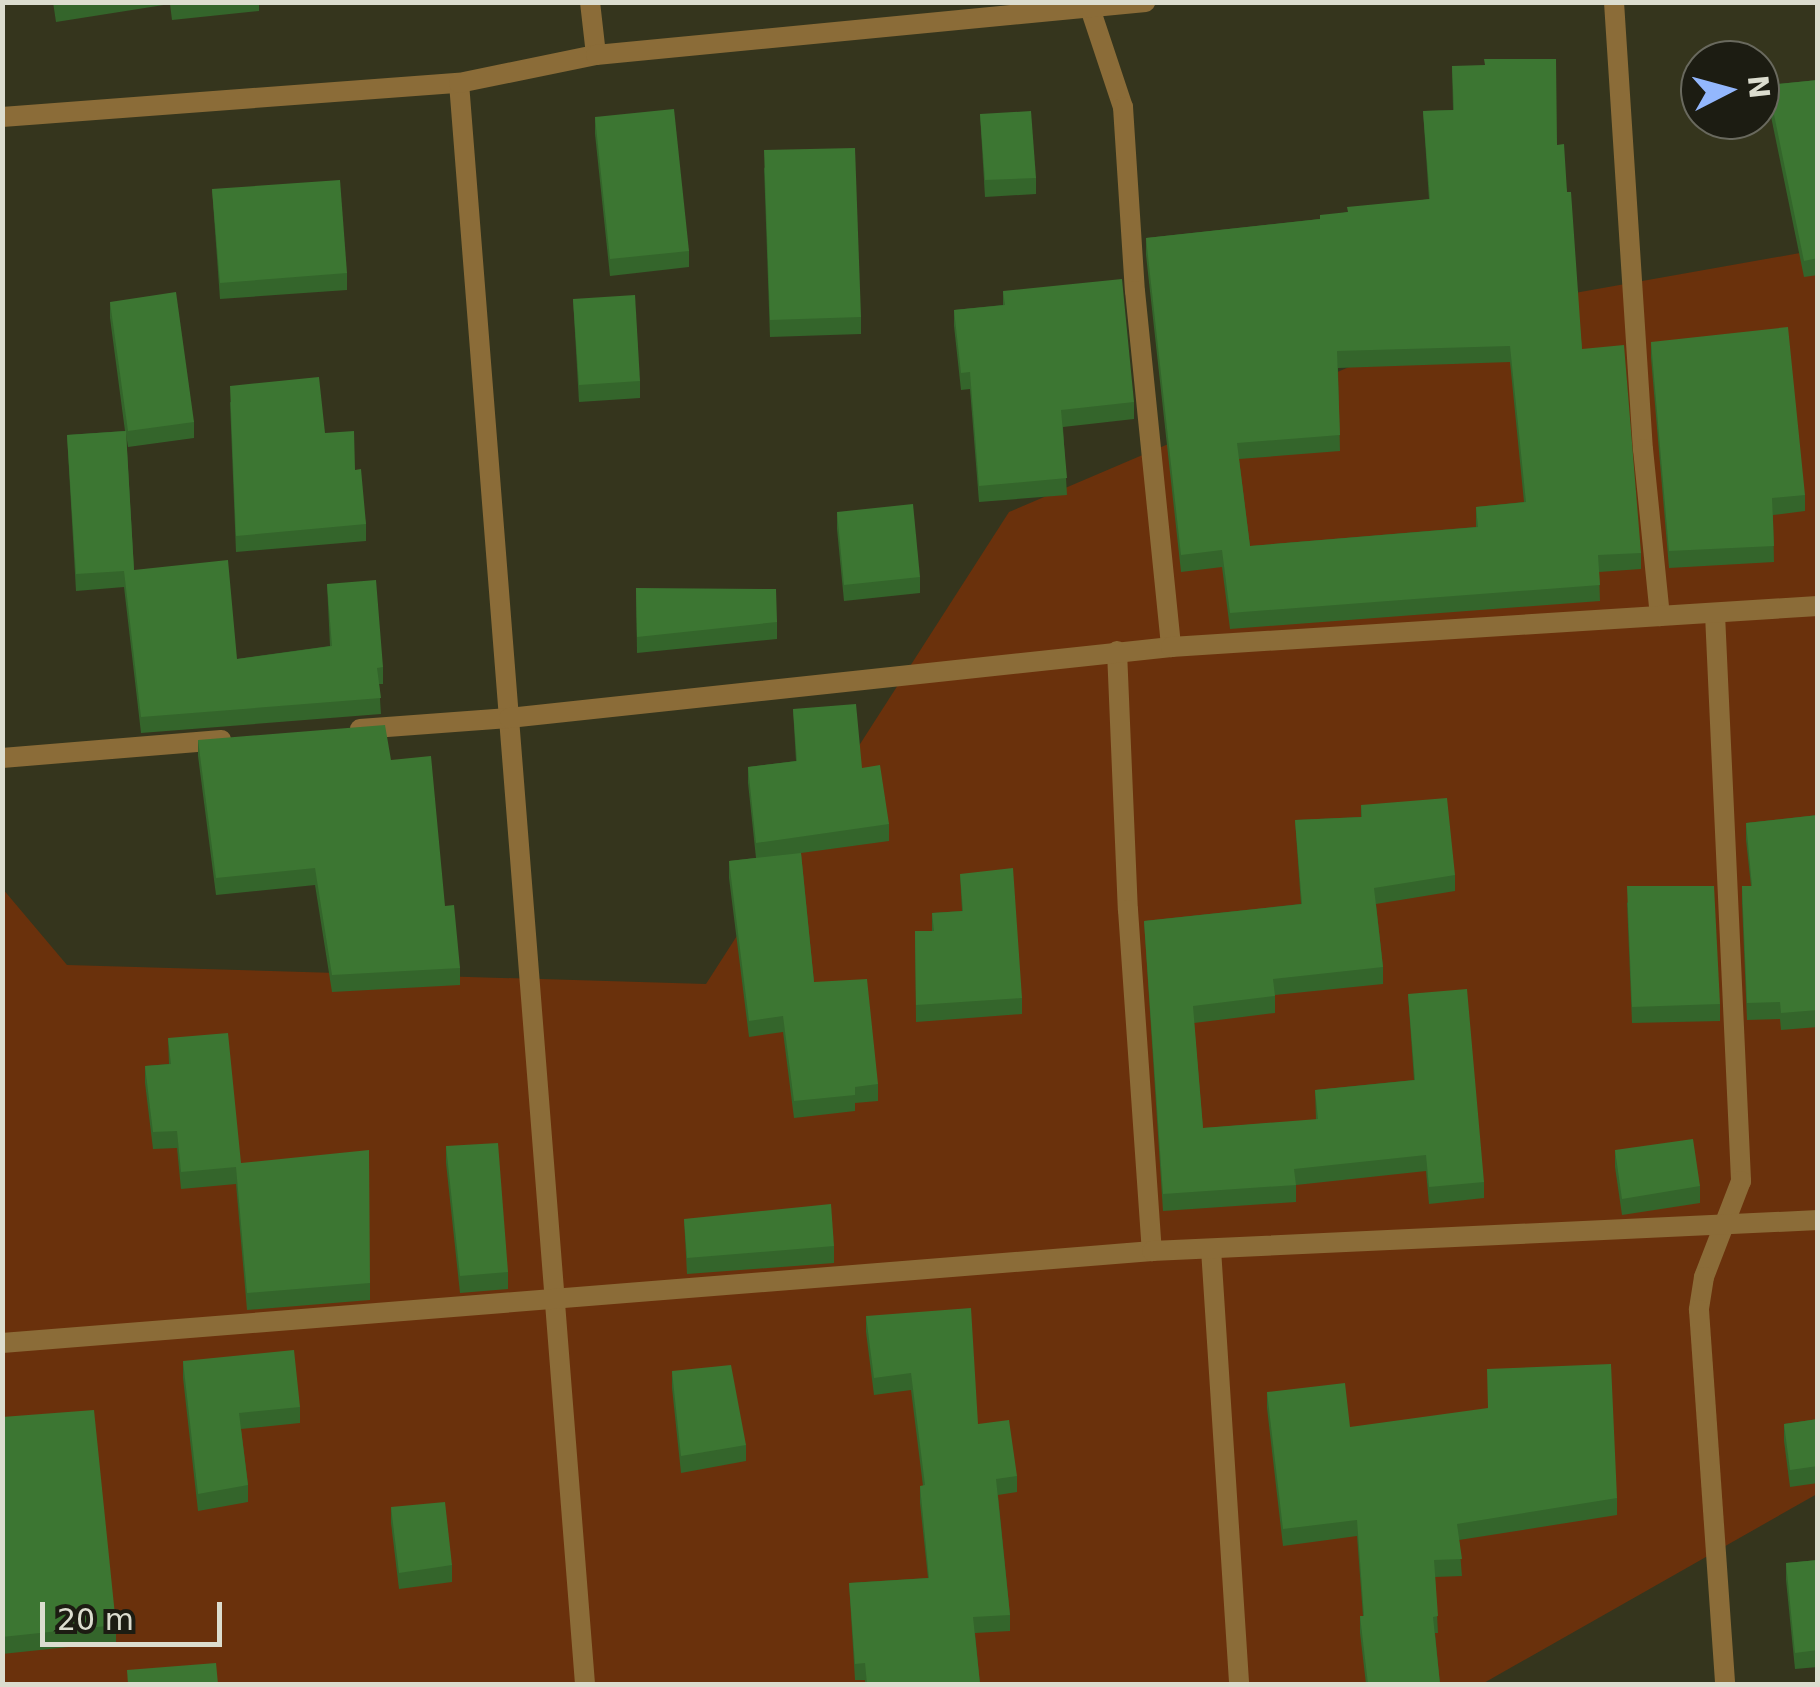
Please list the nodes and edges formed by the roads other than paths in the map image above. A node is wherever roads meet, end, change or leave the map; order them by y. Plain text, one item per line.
1 (590, 2) edge
2 (1145, 2) edge
3 (1614, 2) edge
4 (1089, 6) edge
5 (596, 55) junction
6 (459, 83) junction
7 (2, 117) edge
8 (1818, 606) edge
9 (1715, 614) junction
10 (1660, 616) junction
11 (1172, 646) junction
12 (1118, 651) junction
13 (509, 718) junction
14 (333, 731) edge
15 (236, 739) edge
16 (2, 758) edge
17 (1818, 1220) edge
18 (1728, 1225) junction
19 (1210, 1249) junction
20 (1152, 1251) junction
21 (558, 1296) junction
22 (2, 1343) edge
23 (585, 1684) edge
24 (1239, 1684) edge
25 (1725, 1684) edge

1 - 5 street
2 - 4 street
3 - 10 street
4 - 5 street
4 - 11 street
5 - 6 street
6 - 7 street
6 - 13 street
8 - 9 street
9 - 10 street
9 - 18 street
10 - 11 street
11 - 12 street
12 - 13 street
12 - 20 street
13 - 14 street
13 - 21 street
15 - 16 street
17 - 18 street
18 - 19 street
18 - 25 street
19 - 20 street
19 - 24 street
20 - 21 street
21 - 22 street
21 - 23 street

